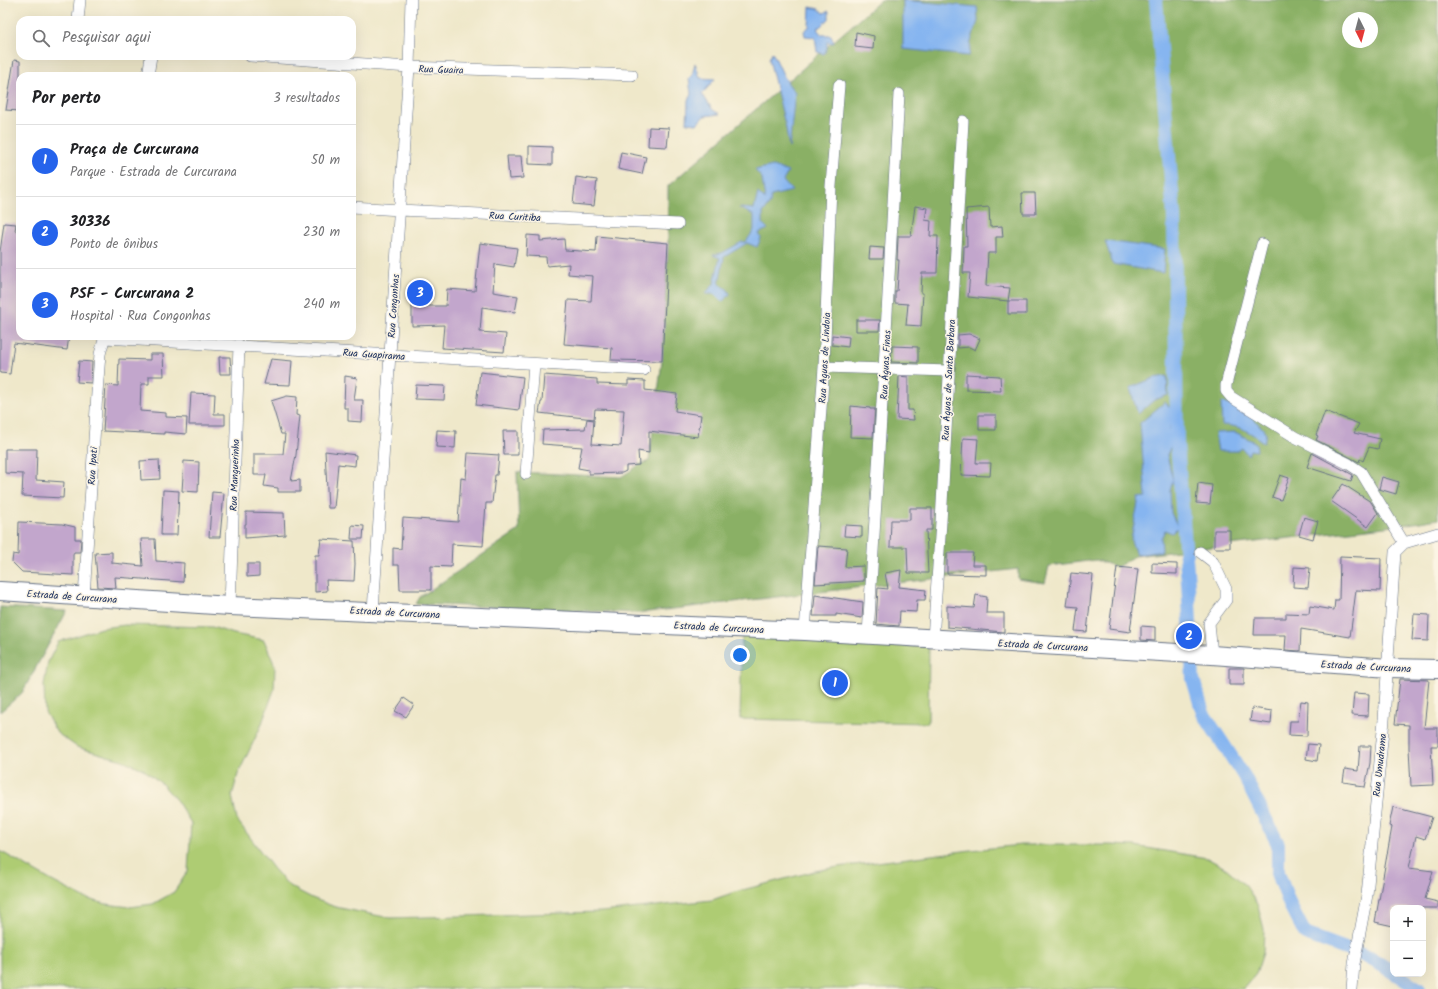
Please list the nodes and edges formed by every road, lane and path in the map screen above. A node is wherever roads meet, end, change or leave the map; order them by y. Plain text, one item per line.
1 (80, 0) edge
2 (411, 0) edge
3 (78, 16) edge
4 (150, 60) edge
5 (303, 60) edge
6 (409, 68) junction
7 (149, 72) edge
8 (632, 75) dead end
9 (839, 85) dead end
10 (899, 94) dead end
11 (963, 121) dead end
12 (356, 207) edge
13 (400, 210) junction
14 (678, 224) dead end
15 (1262, 244) dead end
16 (104, 340) edge
17 (155, 340) edge
18 (239, 345) junction
19 (389, 354) junction
20 (534, 364) junction
21 (824, 367) junction
22 (884, 368) junction
23 (644, 370) dead end
24 (949, 371) junction
25 (526, 474) dead end
26 (1438, 533) edge
27 (1404, 543) junction
28 (1200, 552) dead end
29 (0, 591) edge
30 (84, 597) junction
31 (230, 606) junction
32 (373, 611) junction
33 (806, 631) junction
34 (868, 635) junction
35 (933, 639) junction
36 (1207, 655) junction
37 (1389, 668) junction
38 (1438, 669) edge
39 (1352, 989) edge

1 - 3 street
2 - 6 street, Rua Congonhas
4 - 7 street
5 - 6 street, Rua Guaira
6 - 8 street, Rua Guaira
6 - 13 street, Rua Congonhas
9 - 21 street, Rua Aguas de Lindoia
10 - 22 street, Rua Águas Finas
11 - 24 street, Rua Águas de Santa Barbara
12 - 13 street, Rua Curitiba
13 - 14 street, Rua Curitiba
13 - 19 street, Rua Congonhas
15 - 27 street
16 - 30 street, Rua Ipati
17 - 18 street, Rua Guapirama
18 - 19 street, Rua Guapirama
18 - 31 street, Rua Manguerinha
19 - 20 street, Rua Guapirama
19 - 32 street, Rua Congonhas
20 - 23 street, Rua Guapirama
20 - 25 street
21 - 22 street
21 - 33 street, Rua Aguas de Lindoia
22 - 24 street
22 - 34 street, Rua Águas Finas
24 - 35 street, Rua Águas de Santa Barbara
26 - 27 street
27 - 37 street, Rua Umudrama
28 - 36 street
29 - 30 main road, Estrada de Curcurana
30 - 31 main road, Estrada de Curcurana
31 - 32 main road, Estrada de Curcurana
32 - 33 main road, Estrada de Curcurana
33 - 34 main road, Estrada de Curcurana
34 - 35 main road, Estrada de Curcurana
35 - 36 main road, Estrada de Curcurana
36 - 37 main road, Estrada de Curcurana
37 - 38 main road, Estrada de Curcurana
37 - 39 street, Rua Umudrama

